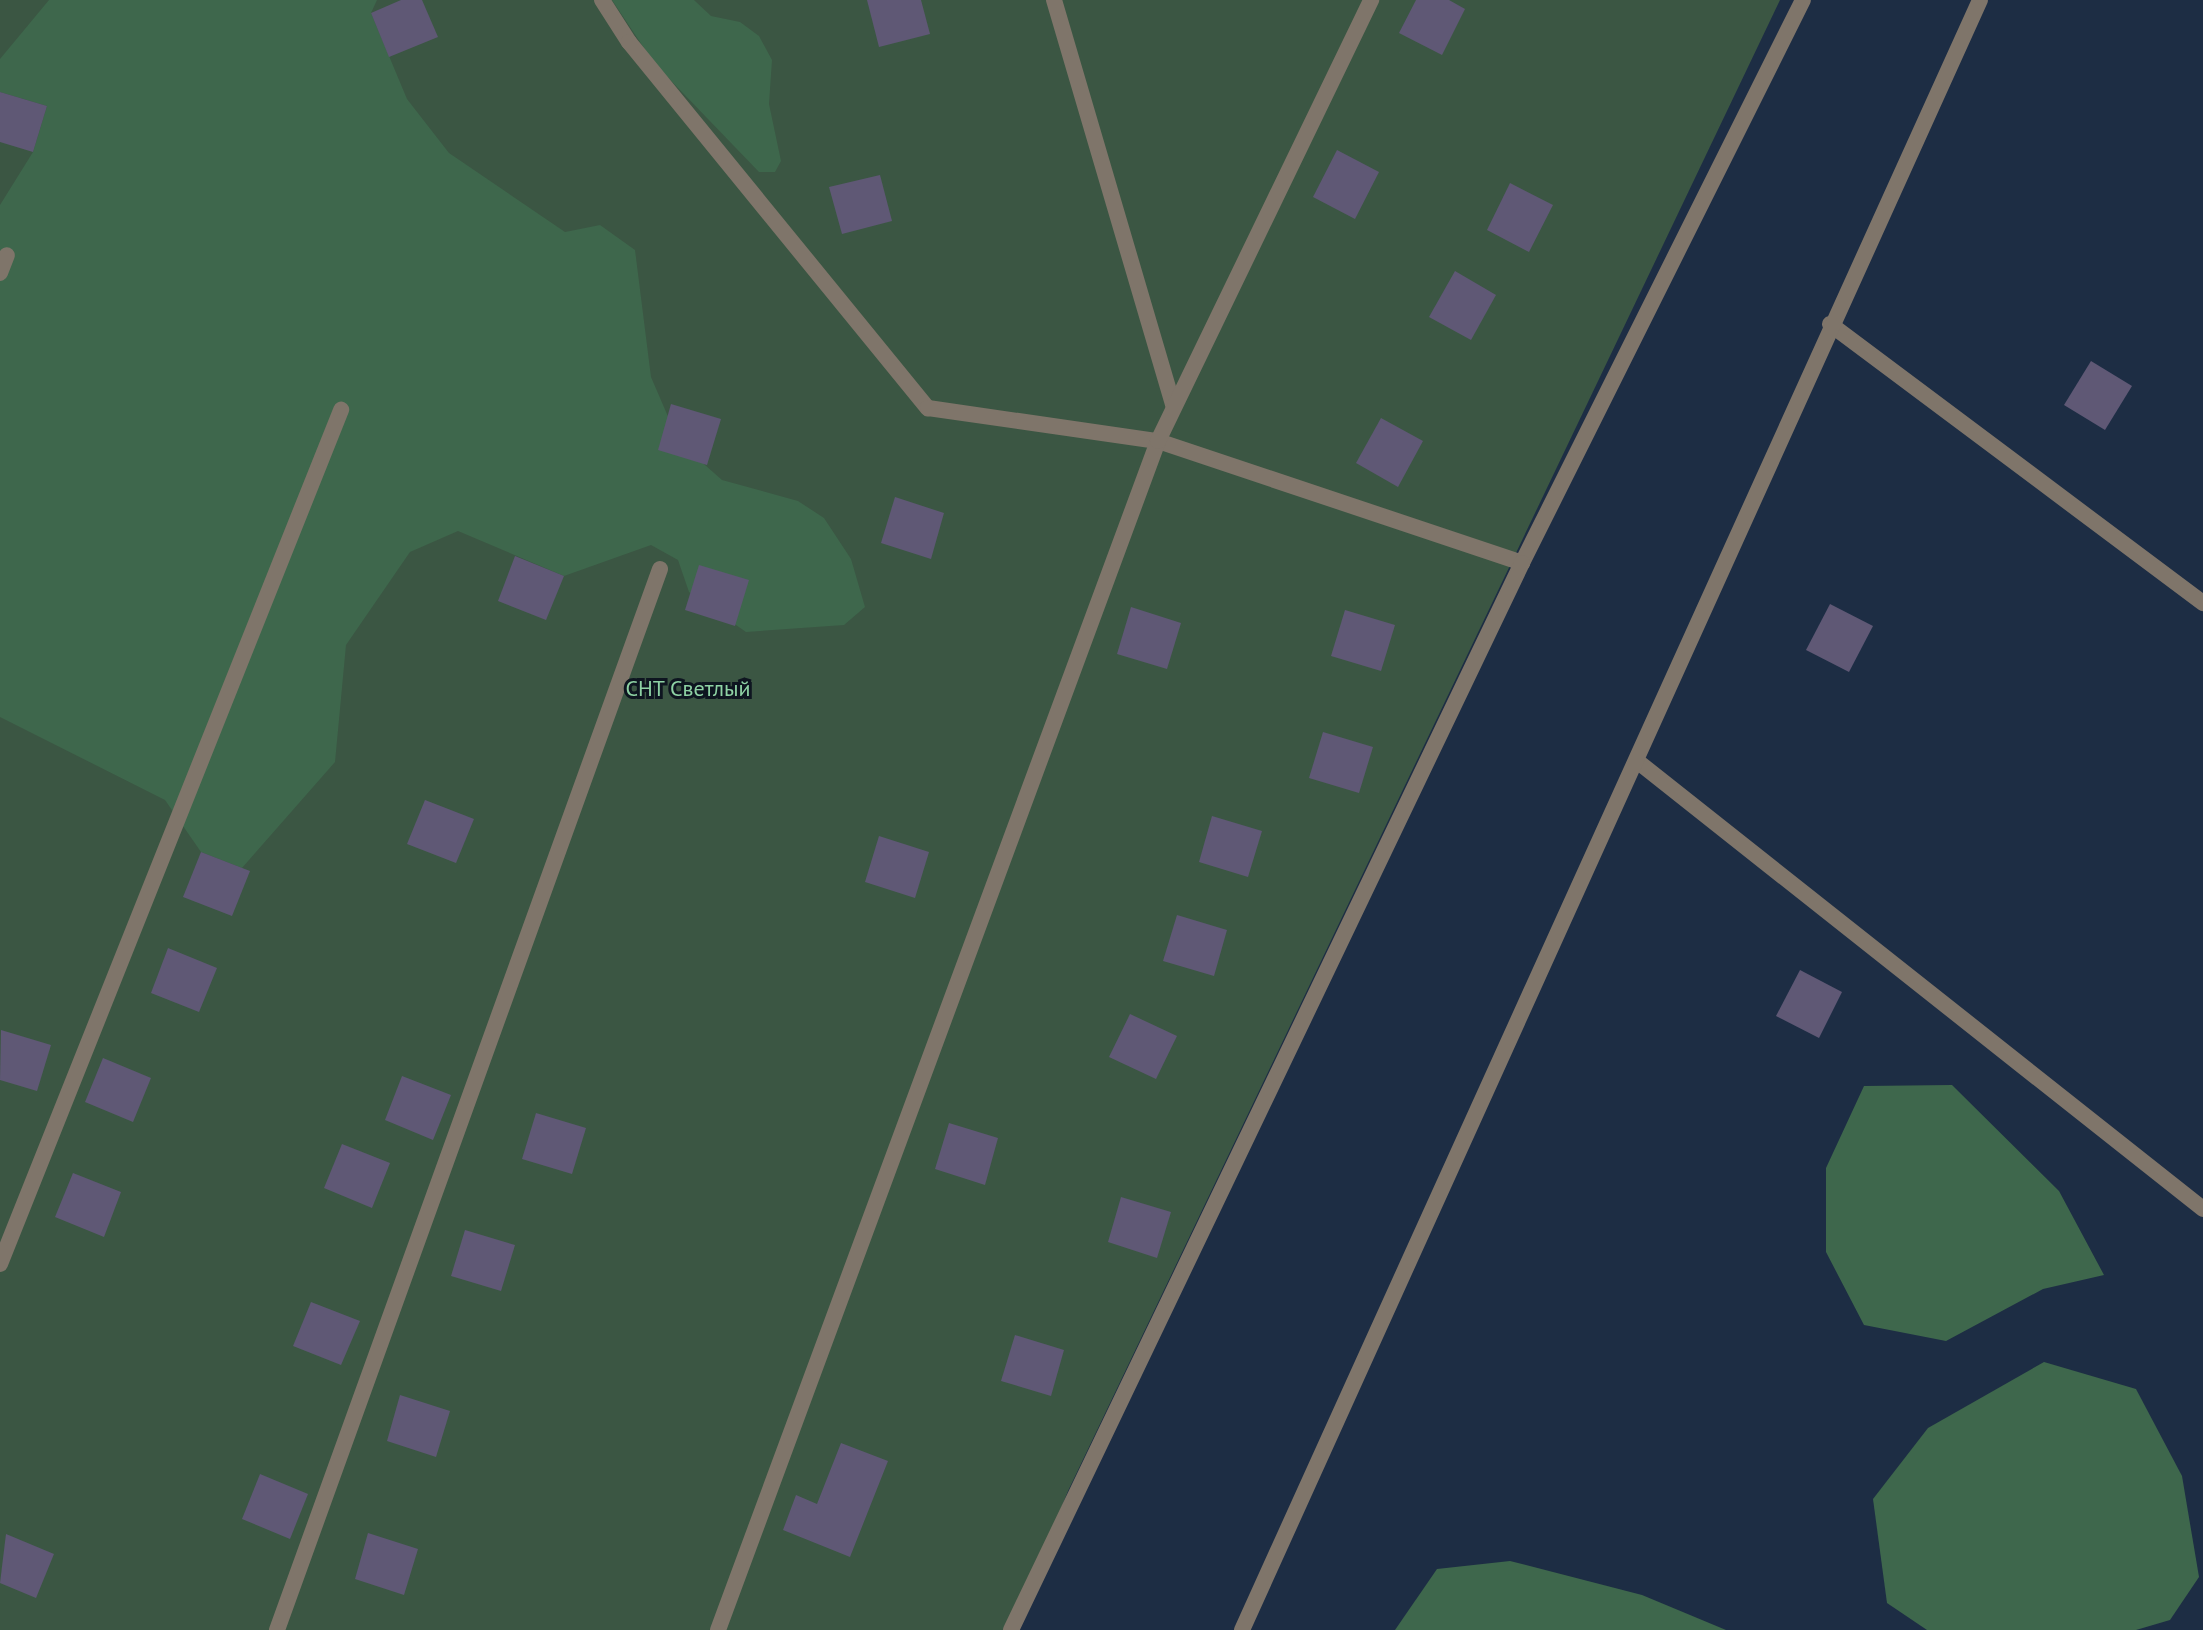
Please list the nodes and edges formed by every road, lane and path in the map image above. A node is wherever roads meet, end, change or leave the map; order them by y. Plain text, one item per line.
1 (602, 0) edge
2 (1054, 0) edge
3 (1371, 0) edge
4 (1803, 0) edge
5 (1980, 0) edge
6 (7, 255) dead end
7 (0, 273) edge
8 (1830, 324) junction
9 (1174, 407) junction
10 (341, 410) dead end
11 (1158, 441) junction
12 (1522, 563) junction
13 (660, 569) dead end
14 (2203, 603) edge
15 (1637, 761) junction
16 (2203, 1209) edge
17 (0, 1264) edge
18 (277, 1630) edge
19 (718, 1630) edge
20 (1011, 1630) edge
21 (1242, 1630) edge

1 - 11 lane
2 - 9 lane
3 - 9 lane
4 - 12 lane
5 - 8 lane
6 - 7 lane
8 - 14 lane
8 - 15 lane
9 - 11 lane
10 - 17 lane
11 - 12 lane
11 - 19 lane
12 - 20 lane
13 - 18 lane
15 - 16 lane
15 - 21 lane

